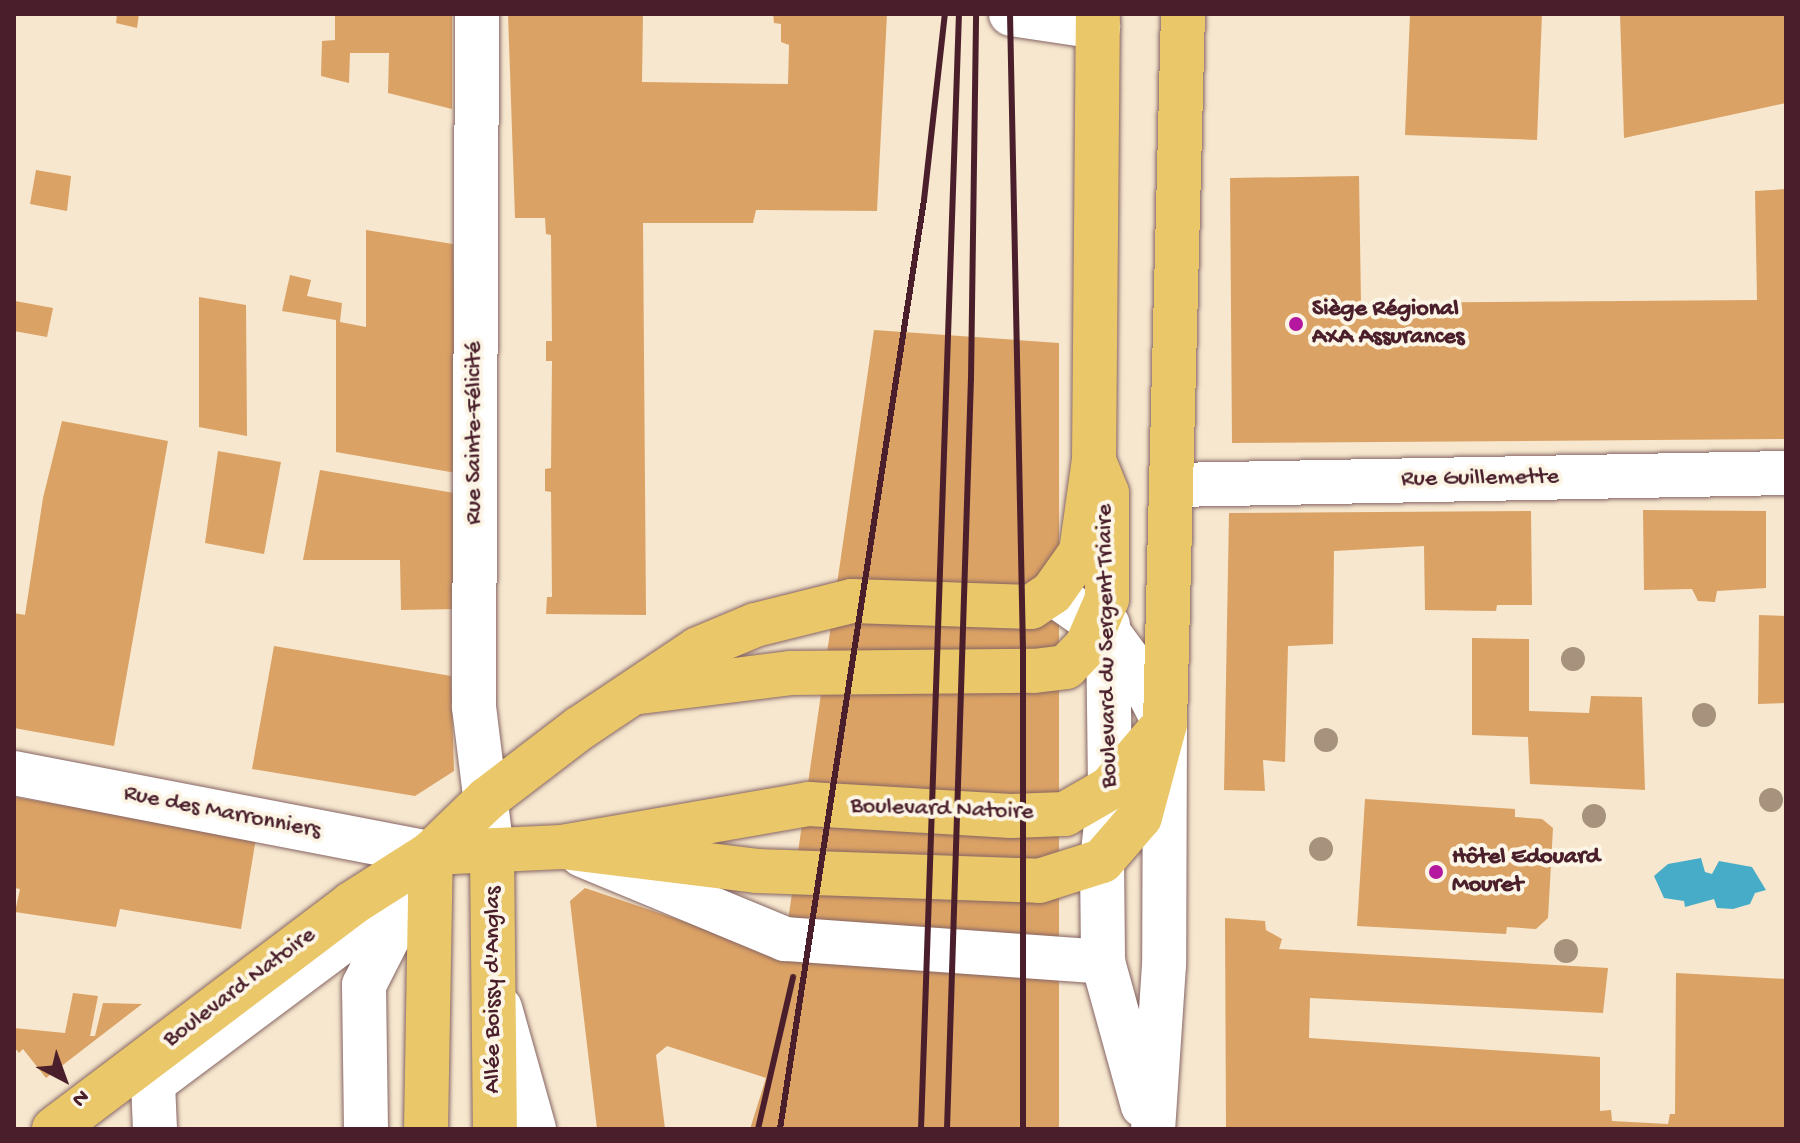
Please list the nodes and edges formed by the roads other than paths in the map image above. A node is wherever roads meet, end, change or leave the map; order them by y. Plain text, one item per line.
1 (477, 14) edge
2 (1011, 14) edge
3 (1183, 14) edge
4 (1098, 20) edge
5 (1094, 460) junction
6 (1786, 473) edge
7 (1173, 485) junction
8 (1052, 593) junction
9 (1108, 639) junction
10 (634, 693) junction
11 (1165, 724) junction
12 (14, 773) edge
13 (1110, 788) junction
14 (487, 799) junction
15 (562, 847) junction
16 (492, 851) junction
17 (431, 853) junction
18 (1102, 861) junction
19 (1103, 962) junction
20 (496, 996) junction
21 (54, 1129) edge
22 (155, 1129) edge
23 (366, 1129) edge
24 (426, 1129) edge
25 (495, 1129) edge
26 (534, 1129) edge
27 (1151, 1129) edge

1 - 14 street, Rue Sainte-Félicité
2 - 4 street
3 - 7 main road, Boulevard du Sergent Triaire
4 - 5 main road, Boulevard du Sergent Triaire
5 - 8 main road
5 - 9 main road, Boulevard du Sergent Triaire
6 - 7 street, Rue Guillemette
7 - 11 main road, Boulevard du Sergent Triaire
8 - 9 street
8 - 10 main road
9 - 10 main road, Boulevard Natoire
9 - 11 street
9 - 13 street, Boulevard du Sergent Triaire
10 - 14 main road, Boulevard Natoire
11 - 13 main road, Boulevard Natoire
11 - 18 main road
11 - 27 street, Boulevard du Sergent Triaire
12 - 17 street, Rue des Marronniers
13 - 15 main road, Boulevard Natoire
13 - 18 street, Boulevard du Sergent Triaire
14 - 16 street, Rue Sainte-Félicité
14 - 17 main road, Boulevard Natoire
15 - 16 main road, Boulevard Natoire
15 - 18 main road, Boulevard Natoire
15 - 19 street
16 - 17 main road, Boulevard Natoire
16 - 20 main road, Allée Boissy d'Anglas
17 - 21 main road, Boulevard Natoire
17 - 22 street, Boulevard Natoire
17 - 23 street
17 - 24 main road
18 - 19 street, Boulevard du Sergent Triaire
19 - 27 street, Boulevard du Sergent Triaire
20 - 25 main road, Allée Boissy d'Anglas
20 - 26 street

